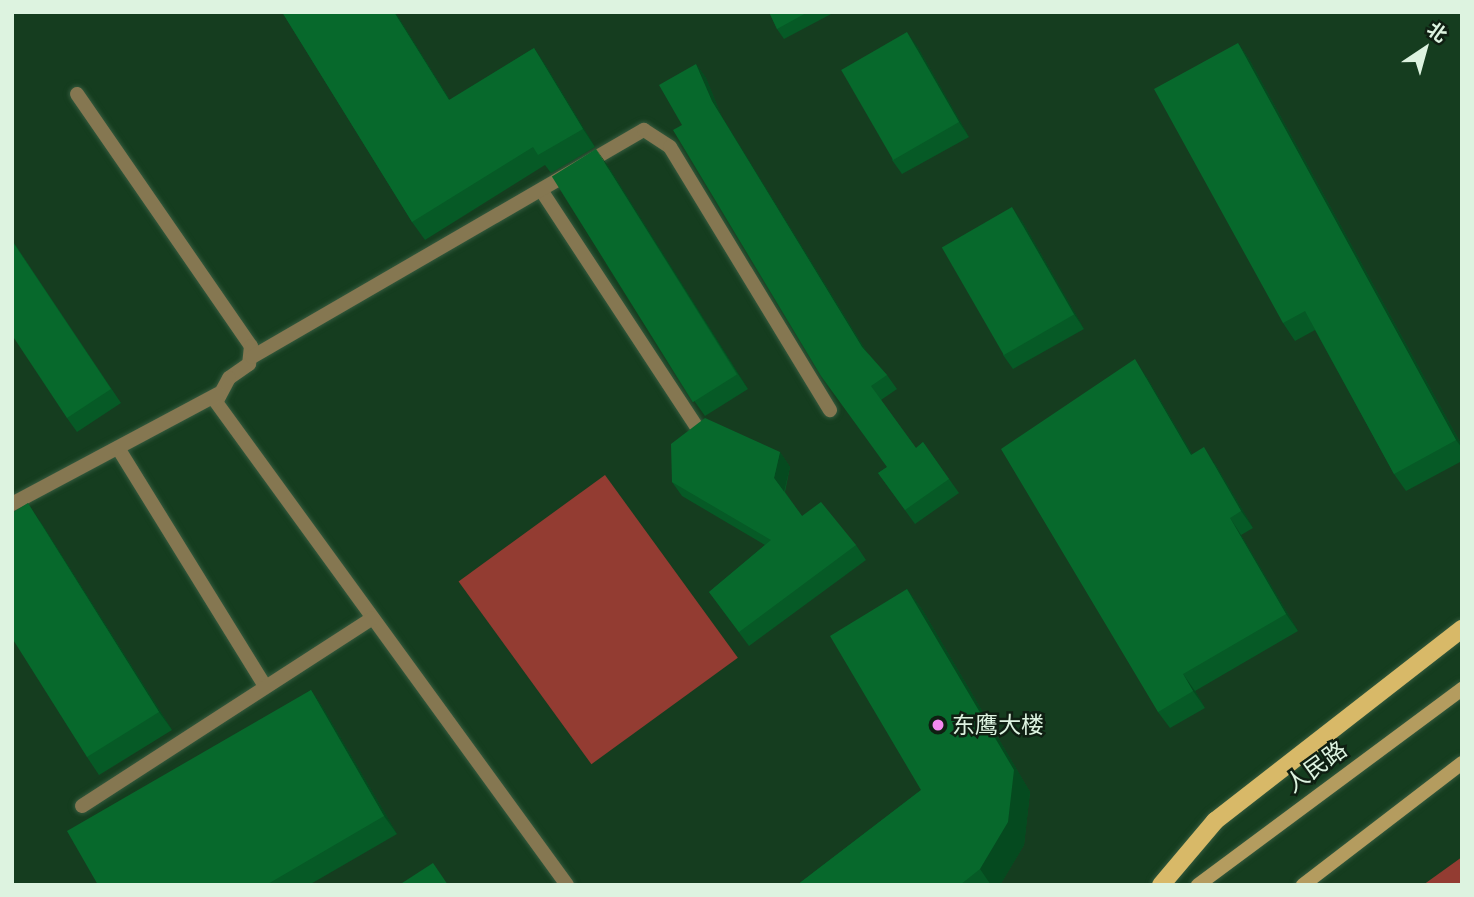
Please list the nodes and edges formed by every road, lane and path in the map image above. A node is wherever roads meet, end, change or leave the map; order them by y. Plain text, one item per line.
1 (77, 94) dead end
2 (541, 190) junction
3 (252, 357) junction
4 (218, 394) junction
5 (830, 410) edge
6 (696, 426) edge
7 (118, 448) junction
8 (12, 504) edge
9 (373, 618) junction
10 (1462, 629) edge
11 (265, 686) junction
12 (1462, 689) edge
13 (1462, 763) edge
14 (82, 806) dead end
15 (567, 885) edge
16 (1161, 885) edge
17 (1198, 885) edge
18 (1303, 885) edge

1 - 3 lane
2 - 3 lane
2 - 5 lane
2 - 6 lane
3 - 4 lane
4 - 7 lane
4 - 9 lane
7 - 8 lane
7 - 11 lane
9 - 11 lane
9 - 15 lane
10 - 16 main road
11 - 14 lane
12 - 17 main road, 人民路
13 - 18 main road

